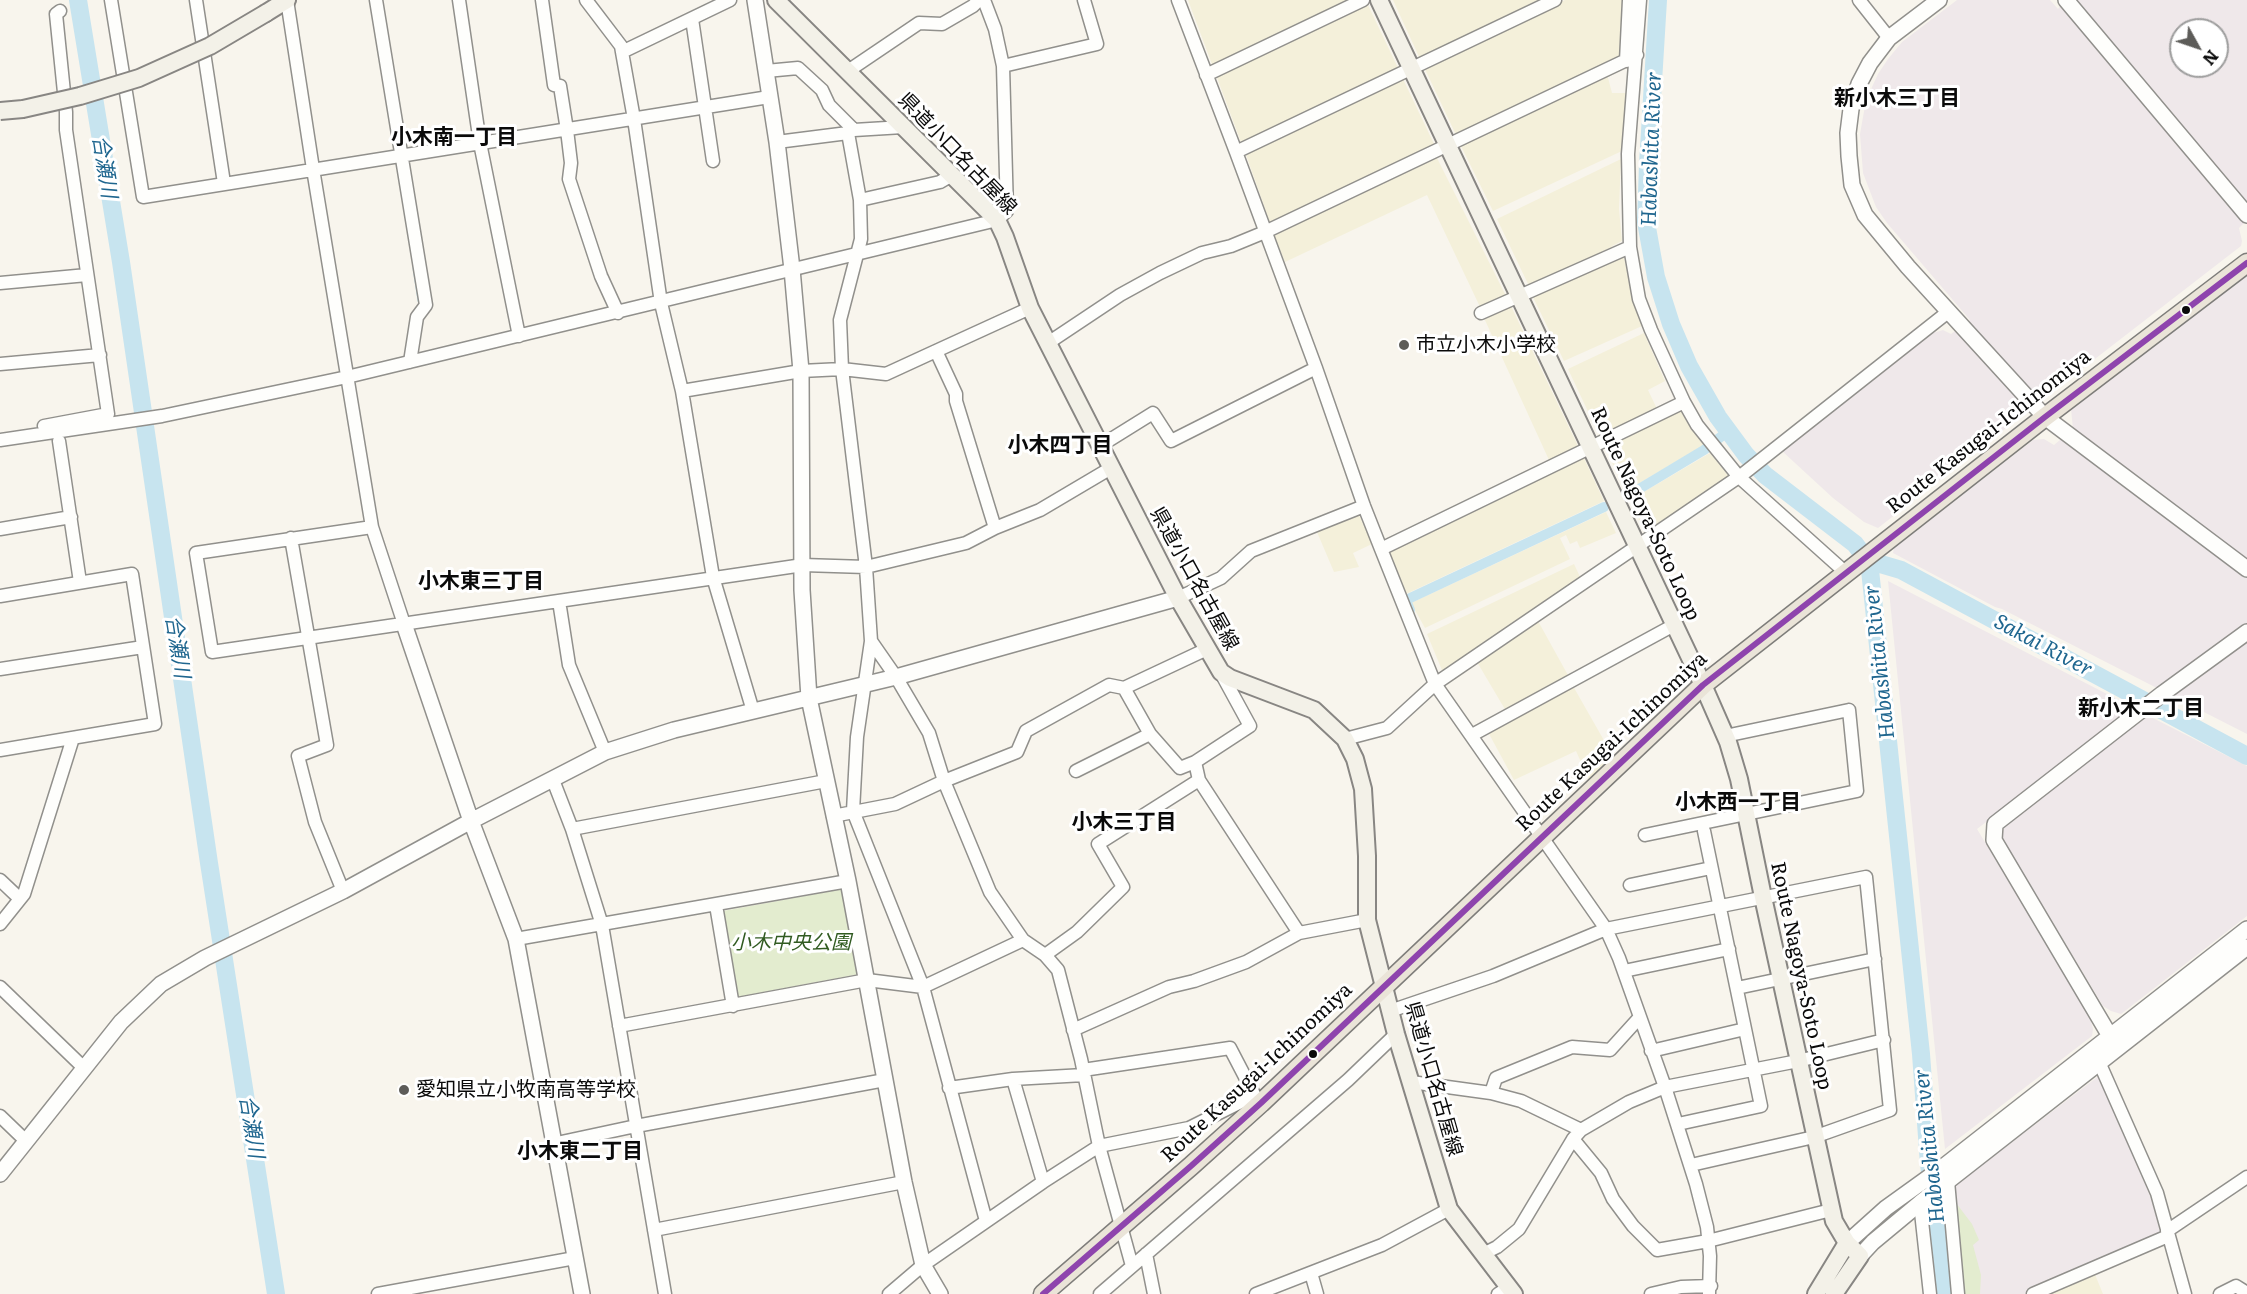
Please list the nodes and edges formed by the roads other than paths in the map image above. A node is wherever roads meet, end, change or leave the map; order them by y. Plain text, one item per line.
1 (111, 0) edge
2 (196, 0) edge
3 (287, 0) edge
4 (376, 0) edge
5 (459, 0) edge
6 (542, 0) edge
7 (585, 0) edge
8 (730, 0) edge
9 (755, 0) edge
10 (777, 0) edge
11 (979, 0) edge
12 (984, 0) edge
13 (1084, 0) edge
14 (1178, 0) edge
15 (1363, 0) edge
16 (1379, 0) edge
17 (1555, 0) edge
18 (1629, 0) edge
19 (1640, 0) edge
20 (1858, 0) edge
21 (1939, 0) edge
22 (2066, 0) edge
23 (60, 12) dead end
24 (692, 19) junction
25 (1889, 38) junction
26 (622, 52) junction
27 (1631, 58) junction
28 (1002, 66) junction
29 (1411, 68) junction
30 (766, 71) junction
31 (848, 71) junction
32 (1206, 75) junction
33 (769, 97) junction
34 (705, 107) junction
35 (0, 111) edge
36 (634, 119) junction
37 (903, 127) junction
38 (567, 130) junction
39 (851, 132) junction
40 (777, 142) junction
41 (480, 143) junction
42 (1446, 145) junction
43 (1236, 152) junction
44 (401, 155) junction
45 (713, 160) dead end
46 (313, 169) junction
47 (952, 175) junction
48 (224, 183) junction
49 (860, 200) junction
50 (2247, 215) edge
51 (997, 220) junction
52 (1265, 231) junction
53 (1630, 247) junction
54 (858, 253) junction
55 (2247, 263) edge
56 (792, 269) junction
57 (87, 275) junction
58 (0, 283) edge
59 (1519, 295) junction
60 (660, 303) junction
61 (1030, 308) junction
62 (1948, 312) junction
63 (618, 313) junction
64 (1481, 313) dead end
65 (519, 336) junction
66 (1048, 343) junction
67 (936, 351) junction
68 (100, 355) junction
69 (410, 362) junction
70 (0, 364) edge
71 (1316, 368) junction
72 (842, 369) junction
73 (801, 371) junction
74 (347, 378) junction
75 (682, 392) junction
76 (1684, 402) junction
77 (2045, 417) junction
78 (22, 436) junction
79 (0, 440) edge
80 (59, 441) dead end
81 (1100, 446) junction
82 (1590, 448) junction
83 (1111, 468) junction
84 (1741, 476) junction
85 (1364, 506) junction
86 (71, 518) junction
87 (372, 527) junction
88 (995, 528) junction
89 (0, 529) edge
90 (291, 538) junction
91 (1638, 547) junction
92 (1381, 549) junction
93 (803, 565) junction
94 (866, 567) junction
95 (2247, 569) edge
96 (1847, 570) junction
97 (713, 577) junction
98 (80, 582) junction
99 (0, 596) edge
100 (1179, 598) junction
101 (559, 601) junction
102 (404, 624) junction
103 (1674, 625) junction
104 (2247, 632) edge
105 (308, 639) junction
106 (871, 641) junction
107 (143, 647) junction
108 (1207, 649) junction
109 (0, 669) edge
110 (1221, 672) junction
111 (896, 677) junction
112 (864, 684) junction
113 (1435, 684) junction
114 (1703, 685) junction
115 (1124, 688) junction
116 (809, 698) junction
117 (753, 711) junction
118 (1150, 734) junction
119 (1472, 735) junction
120 (1725, 736) junction
121 (74, 738) junction
122 (1345, 739) junction
123 (0, 750) edge
124 (605, 752) junction
125 (1195, 762) junction
126 (1076, 771) dead end
127 (553, 780) junction
128 (1199, 780) junction
129 (826, 781) junction
130 (944, 781) junction
131 (853, 811) junction
132 (1746, 814) junction
133 (833, 816) junction
134 (471, 820) junction
135 (572, 829) junction
136 (1704, 831) dead end
137 (1645, 835) dead end
138 (1543, 837) junction
139 (1712, 868) junction
140 (0, 880) edge
141 (848, 881) junction
142 (1630, 885) dead end
143 (343, 891) junction
144 (1762, 897) junction
145 (19, 898) junction
146 (716, 905) junction
147 (1719, 906) junction
148 (1367, 920) junction
149 (0, 924) edge
150 (602, 925) junction
151 (1606, 929) junction
152 (2247, 929) edge
153 (1299, 933) junction
154 (516, 939) junction
155 (1023, 940) junction
156 (2247, 947) edge
157 (1729, 949) junction
158 (1045, 955) junction
159 (1875, 959) junction
160 (1624, 971) junction
161 (1780, 978) junction
162 (867, 980) junction
163 (1383, 985) junction
164 (0, 987) edge
165 (923, 987) junction
166 (1737, 988) junction
167 (733, 1006) junction
168 (1390, 1011) junction
169 (1639, 1018) junction
170 (619, 1026) junction
171 (1745, 1029) junction
172 (1073, 1030) junction
173 (1396, 1034) junction
174 (1884, 1040) junction
175 (2113, 1042) junction
176 (1651, 1051) junction
177 (1798, 1061) junction
178 (2098, 1062) junction
179 (84, 1068) junction
180 (1754, 1070) junction
181 (1084, 1072) junction
182 (1013, 1079) junction
183 (885, 1080) junction
184 (1411, 1082) junction
185 (1665, 1087) junction
186 (949, 1088) junction
187 (1491, 1093) junction
188 (1258, 1100) junction
189 (0, 1116) edge
190 (1678, 1124) junction
191 (636, 1126) junction
192 (1577, 1135) junction
193 (1814, 1137) junction
194 (26, 1141) junction
195 (552, 1144) junction
196 (1099, 1146) junction
197 (3, 1164) edge
198 (1690, 1165) junction
199 (1945, 1174) junction
200 (2247, 1177) edge
201 (904, 1182) junction
202 (1043, 1182) junction
203 (1920, 1203) junction
204 (1449, 1209) junction
205 (1831, 1210) junction
206 (987, 1221) junction
207 (1121, 1226) junction
208 (654, 1230) junction
209 (2168, 1233) junction
210 (1708, 1241) junction
211 (1847, 1243) junction
212 (1146, 1254) junction
213 (1483, 1254) junction
214 (1860, 1256) junction
215 (575, 1258) junction
216 (923, 1265) junction
217 (1132, 1266) junction
218 (1311, 1272) junction
219 (1710, 1290) edge
220 (1507, 1292) edge
221 (2247, 1293) edge
222 (378, 1294) edge
223 (582, 1294) edge
224 (666, 1294) edge
225 (889, 1294) edge
226 (940, 1294) edge
227 (1043, 1294) edge
228 (1100, 1294) edge
229 (1154, 1294) edge
230 (1256, 1294) edge
231 (1317, 1294) edge
232 (1651, 1294) edge
233 (1816, 1294) edge
234 (1834, 1294) edge
235 (1930, 1294) edge
236 (1958, 1294) edge
237 (2033, 1294) edge
238 (2185, 1294) edge
239 (2220, 1294) edge

1 - 48 street
2 - 48 street
3 - 35 main road, bridge
3 - 46 street
4 - 44 street
5 - 41 street
6 - 38 street
7 - 26 street
8 - 24 street
9 - 30 street
10 - 31 main road, 県道小口名古屋線
11 - 31 street
12 - 28 street
13 - 28 street
14 - 32 street
15 - 32 street
16 - 29 main road, Route Nagoya-Soto Loop
17 - 29 street
18 - 27 street
19 - 27 street
20 - 25 street
21 - 25 street
22 - 50 street
23 - 57 street
24 - 26 street
24 - 34 street
25 - 62 street
26 - 36 street
27 - 42 street
27 - 53 street
28 - 51 street
29 - 42 main road, Route Nagoya-Soto Loop
29 - 43 street
30 - 33 street
30 - 39 street
31 - 37 main road, 県道小口名古屋線
32 - 43 street
33 - 34 street
33 - 40 street
34 - 36 street
34 - 45 street
36 - 38 street
36 - 60 street
37 - 39 street
37 - 47 main road, 県道小口名古屋線
38 - 41 street
38 - 63 street
39 - 40 street
39 - 49 street
40 - 56 street
41 - 44 street
41 - 65 street
42 - 52 street
42 - 59 main road, Route Nagoya-Soto Loop
43 - 52 street
44 - 46 street
44 - 69 street
46 - 48 street
46 - 74 street
47 - 49 street
47 - 51 main road, 県道小口名古屋線
49 - 54 street
51 - 54 street
51 - 61 main road, 県道小口名古屋線
52 - 66 street
52 - 71 street
53 - 59 street
53 - 76 street
54 - 56 street
54 - 72 street
55 - 77 main road, Route Kasugai-Ichinomiya
56 - 60 street
56 - 73 street
57 - 58 street
57 - 68 street
59 - 64 street
59 - 82 main road, Route Nagoya-Soto Loop
60 - 63 street
60 - 75 street
61 - 66 main road, 県道小口名古屋線
61 - 67 street
62 - 77 street
62 - 84 street
63 - 65 street
65 - 69 street
66 - 81 main road, 県道小口名古屋線
67 - 72 street
67 - 88 street
68 - 70 street
68 - 78 street
69 - 74 street
71 - 81 street
71 - 85 street
72 - 73 street
72 - 94 street
73 - 75 street
73 - 93 street
74 - 78 street
74 - 87 street
75 - 97 street
76 - 82 street
76 - 84 street
77 - 95 street
77 - 96 main road, Route Kasugai-Ichinomiya
78 - 79 street
80 - 86 street
81 - 83 main road, 県道小口名古屋線
82 - 91 main road, Route Nagoya-Soto Loop
82 - 92 street
83 - 88 street
83 - 100 main road, 県道小口名古屋線
84 - 91 street
84 - 96 street
85 - 92 street
85 - 100 street
86 - 89 street
86 - 98 street
87 - 90 street
87 - 102 street
88 - 94 street
90 - 105 street
90 - 105 street
91 - 103 main road, Route Nagoya-Soto Loop
91 - 113 street
92 - 113 street
93 - 94 street
93 - 97 street
93 - 116 street
94 - 106 street
96 - 114 main road, Route Kasugai-Ichinomiya
97 - 101 street
97 - 117 street
98 - 99 street
98 - 107 street
100 - 108 main road, 県道小口名古屋線
100 - 111 street
101 - 102 street
101 - 124 street
102 - 105 street
102 - 134 street
103 - 114 main road, Route Nagoya-Soto Loop
103 - 119 street
104 - 175 street
105 - 143 street
106 - 111 street
106 - 112 street
107 - 109 street
107 - 121 street
108 - 110 main road, 県道小口名古屋線
108 - 115 street
110 - 122 main road, 県道小口名古屋線
110 - 125 street
111 - 112 street
111 - 130 street
112 - 116 street
112 - 131 street
113 - 119 street
113 - 122 street
114 - 120 main road, Route Nagoya-Soto Loop
114 - 138 main road, Route Kasugai-Ichinomiya
115 - 118 street
115 - 130 street
116 - 117 street
116 - 129 street
117 - 124 street
118 - 125 street
118 - 126 street
119 - 138 street
120 - 132 main road, Route Nagoya-Soto Loop
120 - 132 street
121 - 123 street
121 - 145 street
122 - 148 main road, 県道小口名古屋線
124 - 127 street
125 - 128 street
127 - 134 street
127 - 135 street
128 - 153 street
128 - 158 street
129 - 133 street
129 - 135 street
130 - 131 street
130 - 155 street
131 - 133 street
131 - 165 street
132 - 137 street
132 - 144 main road, Route Nagoya-Soto Loop
133 - 141 street
134 - 143 street
134 - 154 street
135 - 150 street
136 - 139 street
138 - 151 street
138 - 163 main road, Route Kasugai-Ichinomiya
139 - 142 street
139 - 147 street
140 - 145 street
141 - 146 street
141 - 162 street
143 - 179 street
144 - 147 street
144 - 159 street
144 - 161 main road, Route Nagoya-Soto Loop
145 - 149 street
146 - 150 street
146 - 167 street
147 - 151 street
147 - 157 street
148 - 153 street
148 - 163 main road, 県道小口名古屋線
150 - 154 street
150 - 170 street
151 - 160 street
151 - 168 street
152 - 175 street
153 - 172 street
154 - 195 street
155 - 158 street
155 - 165 street
156 - 175 street
157 - 160 street
157 - 166 street
158 - 172 street
159 - 161 street
159 - 174 street
160 - 169 street
161 - 166 street
161 - 177 main road, Route Nagoya-Soto Loop
162 - 165 street
162 - 167 street
162 - 183 street
163 - 168 main road, 県道小口名古屋線
163 - 188 main road, Route Kasugai-Ichinomiya
164 - 179 street
165 - 186 street
166 - 171 street
167 - 170 street
168 - 173 main road, 県道小口名古屋線
169 - 176 street
169 - 187 street
170 - 191 street
171 - 176 street
171 - 180 street
172 - 181 street
173 - 184 main road, 県道小口名古屋線
173 - 212 street
174 - 177 street
174 - 193 street
175 - 178 street
175 - 199 street
176 - 185 street
177 - 180 street
177 - 193 main road, Route Nagoya-Soto Loop
178 - 199 street
178 - 209 street
179 - 194 street
180 - 185 street
180 - 190 street
181 - 182 street
181 - 188 street
181 - 196 street
182 - 186 street
182 - 202 street
183 - 191 street
183 - 201 street
184 - 187 street
184 - 204 main road, 県道小口名古屋線
185 - 190 street
185 - 192 street
186 - 206 street
187 - 192 street
188 - 196 street
188 - 207 main road, Route Kasugai-Ichinomiya
189 - 194 street
190 - 198 street
191 - 195 street
191 - 208 street
192 - 210 street
192 - 213 street
193 - 198 street
193 - 205 main road, Route Nagoya-Soto Loop
194 - 197 street
195 - 215 street
196 - 202 street
196 - 207 street
198 - 210 street
199 - 203 street
199 - 211 street
199 - 236 street
200 - 209 street
201 - 208 street
201 - 216 street
202 - 206 street
203 - 214 street
203 - 235 street
204 - 213 main road, 県道小口名古屋線
204 - 218 street
205 - 210 street
205 - 211 main road, Route Nagoya-Soto Loop
206 - 216 street
207 - 217 street
207 - 227 main road, Route Kasugai-Ichinomiya
208 - 224 street
209 - 237 street
209 - 238 street
210 - 219 street
211 - 214 main road, Route Nagoya-Soto Loop
211 - 233 main road
212 - 217 street
212 - 229 street
213 - 220 main road, 県道小口名古屋線
214 - 234 main road
215 - 222 street
215 - 223 street
216 - 225 street
216 - 226 street
217 - 228 street
218 - 230 street
218 - 231 street
219 - 232 street
221 - 239 street

